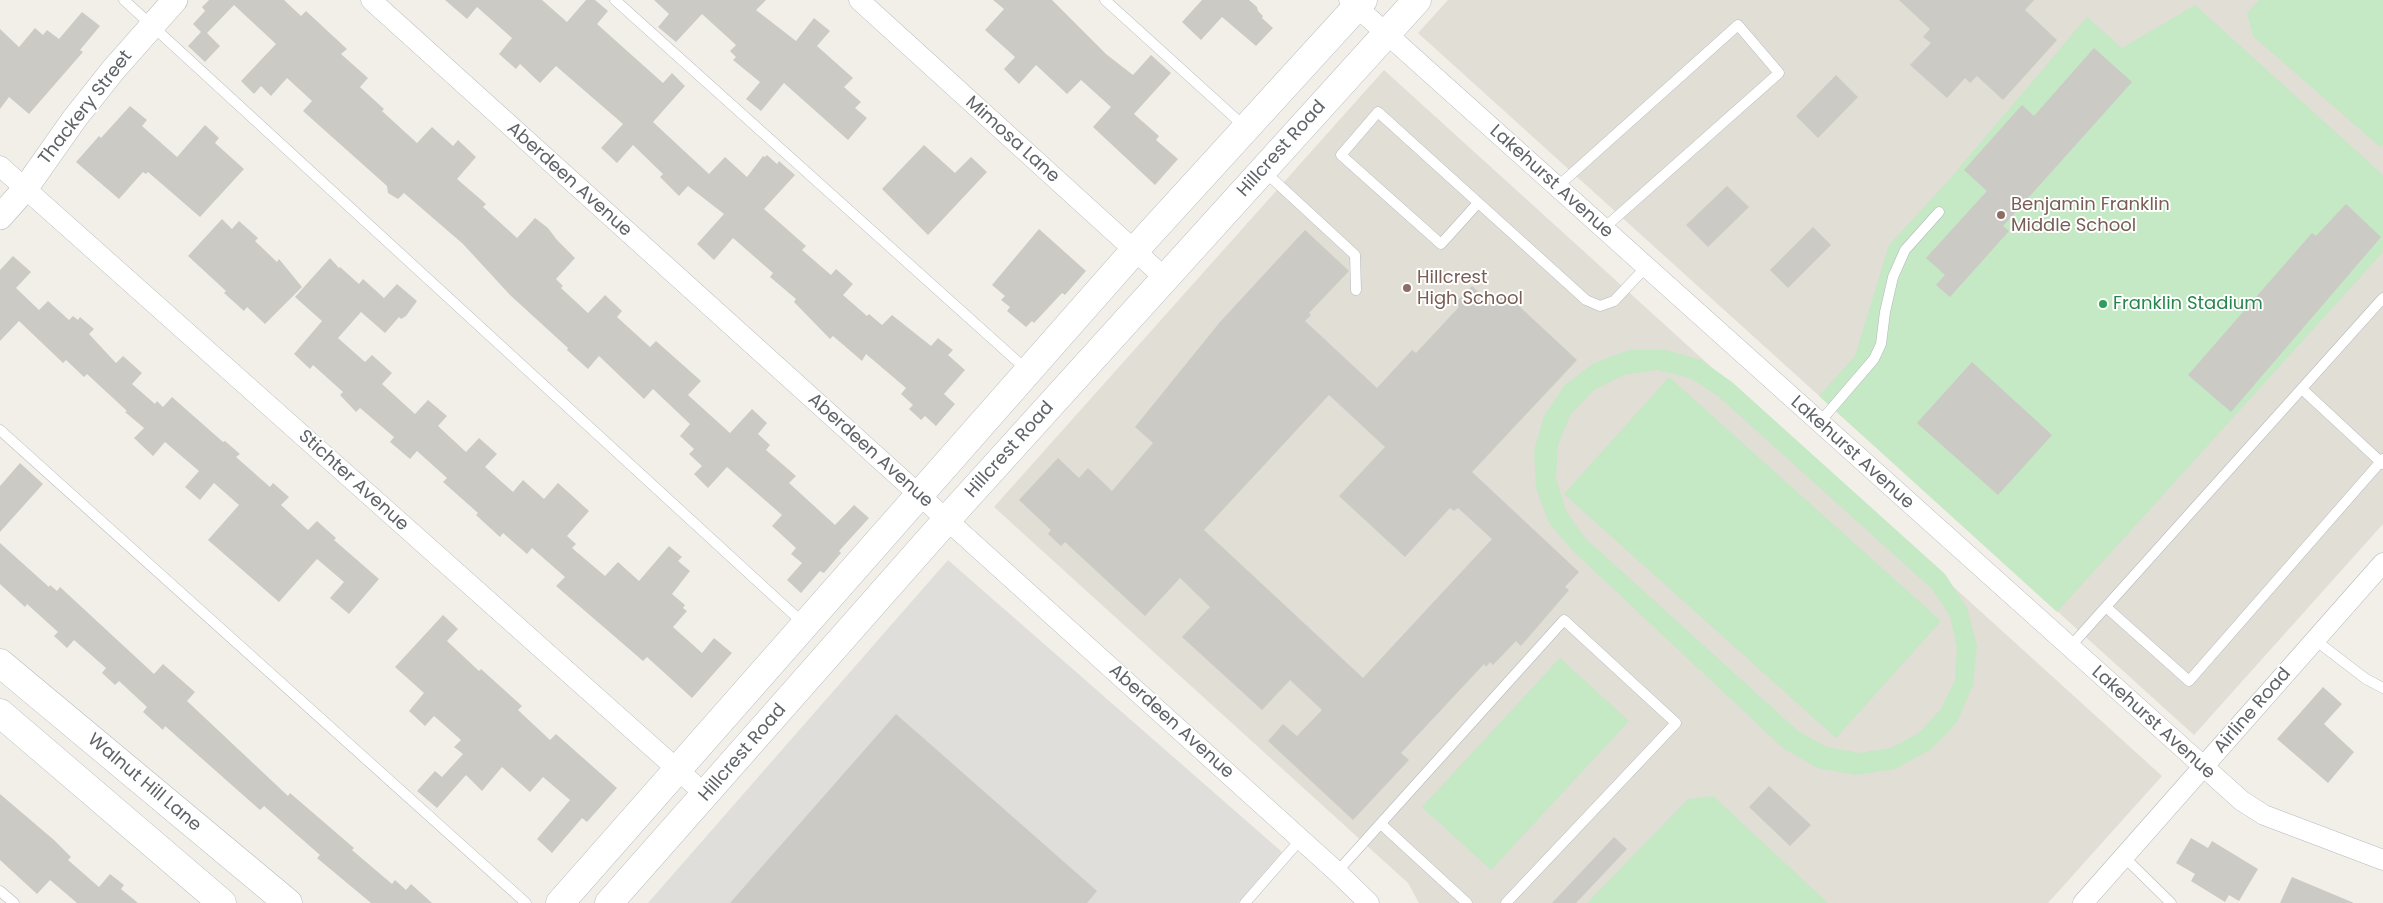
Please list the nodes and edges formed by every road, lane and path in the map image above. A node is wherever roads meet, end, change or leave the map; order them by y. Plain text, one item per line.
1 (124, 0) edge
2 (175, 0) edge
3 (370, 0) edge
4 (615, 0) edge
5 (859, 0) edge
6 (1105, 0) edge
7 (1416, 0) edge
8 (1357, 2) edge
9 (152, 25) junction
10 (1386, 33) junction
11 (1246, 129) junction
12 (0, 166) edge
13 (1263, 171) junction
14 (1557, 187) junction
15 (25, 189) junction
16 (1478, 203) junction
17 (1939, 212) dead end
18 (0, 218) edge
19 (1603, 229) junction
20 (1134, 251) junction
21 (1646, 267) junction
22 (1166, 279) junction
23 (1356, 290) dead end
24 (2383, 298) edge
25 (1028, 370) junction
26 (2302, 389) junction
27 (1819, 423) junction
28 (0, 430) edge
29 (2382, 462) edge
30 (918, 494) junction
31 (946, 521) junction
32 (2383, 563) edge
33 (2106, 607) junction
34 (804, 624) junction
35 (2315, 640) junction
36 (2069, 648) junction
37 (0, 663) edge
38 (2383, 688) edge
39 (0, 713) edge
40 (2203, 768) junction
41 (677, 769) junction
42 (706, 795) junction
43 (1381, 824) junction
44 (1301, 840) junction
45 (2124, 857) junction
46 (2383, 860) edge
47 (1338, 872) junction
48 (0, 891) edge
49 (14, 903) edge
50 (222, 903) edge
51 (288, 903) edge
52 (526, 903) edge
53 (560, 903) edge
54 (609, 903) edge
55 (1245, 903) edge
56 (1369, 903) edge
57 (1467, 903) edge
58 (1506, 903) edge
59 (2083, 903) edge
60 (2171, 903) edge

1 - 9 lane
2 - 9 street, Thackery Street
3 - 30 street, Aberdeen Avenue
4 - 25 lane
5 - 20 street, Mimosa Lane
6 - 11 lane
7 - 10 main road, Hillcrest Road
8 - 10 street, Lakehurst Avenue
8 - 11 main road
9 - 15 street, Thackery Street
9 - 34 lane
10 - 13 main road, Hillcrest Road
10 - 14 street, Lakehurst Avenue
11 - 20 main road
12 - 15 street, Stichter Avenue
13 - 22 main road, Hillcrest Road
13 - 23 lane
14 - 19 street, Lakehurst Avenue
14 - 19 lane
15 - 18 street, Thackery Street
15 - 41 street, Stichter Avenue
16 - 16 lane
16 - 21 lane
17 - 27 lane
19 - 21 street, Lakehurst Avenue
20 - 22 street, Mimosa Lane
20 - 25 main road
21 - 27 street, Lakehurst Avenue
22 - 31 main road, Hillcrest Road
24 - 26 lane
25 - 30 main road
26 - 29 lane
26 - 33 lane
27 - 36 street, Lakehurst Avenue
28 - 52 lane
29 - 33 lane
30 - 31 street, Aberdeen Avenue
30 - 34 main road
31 - 42 main road, Hillcrest Road
31 - 44 street, Aberdeen Avenue
32 - 35 street, Airline Road
33 - 36 lane
34 - 41 main road
35 - 38 lane
35 - 40 street, Airline Road
36 - 40 street, Lakehurst Avenue
37 - 51 main road, Walnut Hill Lane
39 - 50 main road
40 - 45 street, Airline Road
40 - 46 street, Lakehurst Avenue
41 - 42 street, Stichter Avenue
41 - 53 main road
42 - 54 main road, Hillcrest Road
43 - 47 lane
43 - 57 lane
43 - 58 lane
44 - 47 street, Aberdeen Avenue
44 - 55 lane
45 - 59 street, Airline Road
45 - 60 lane
47 - 56 street, Aberdeen Avenue
48 - 49 lane

